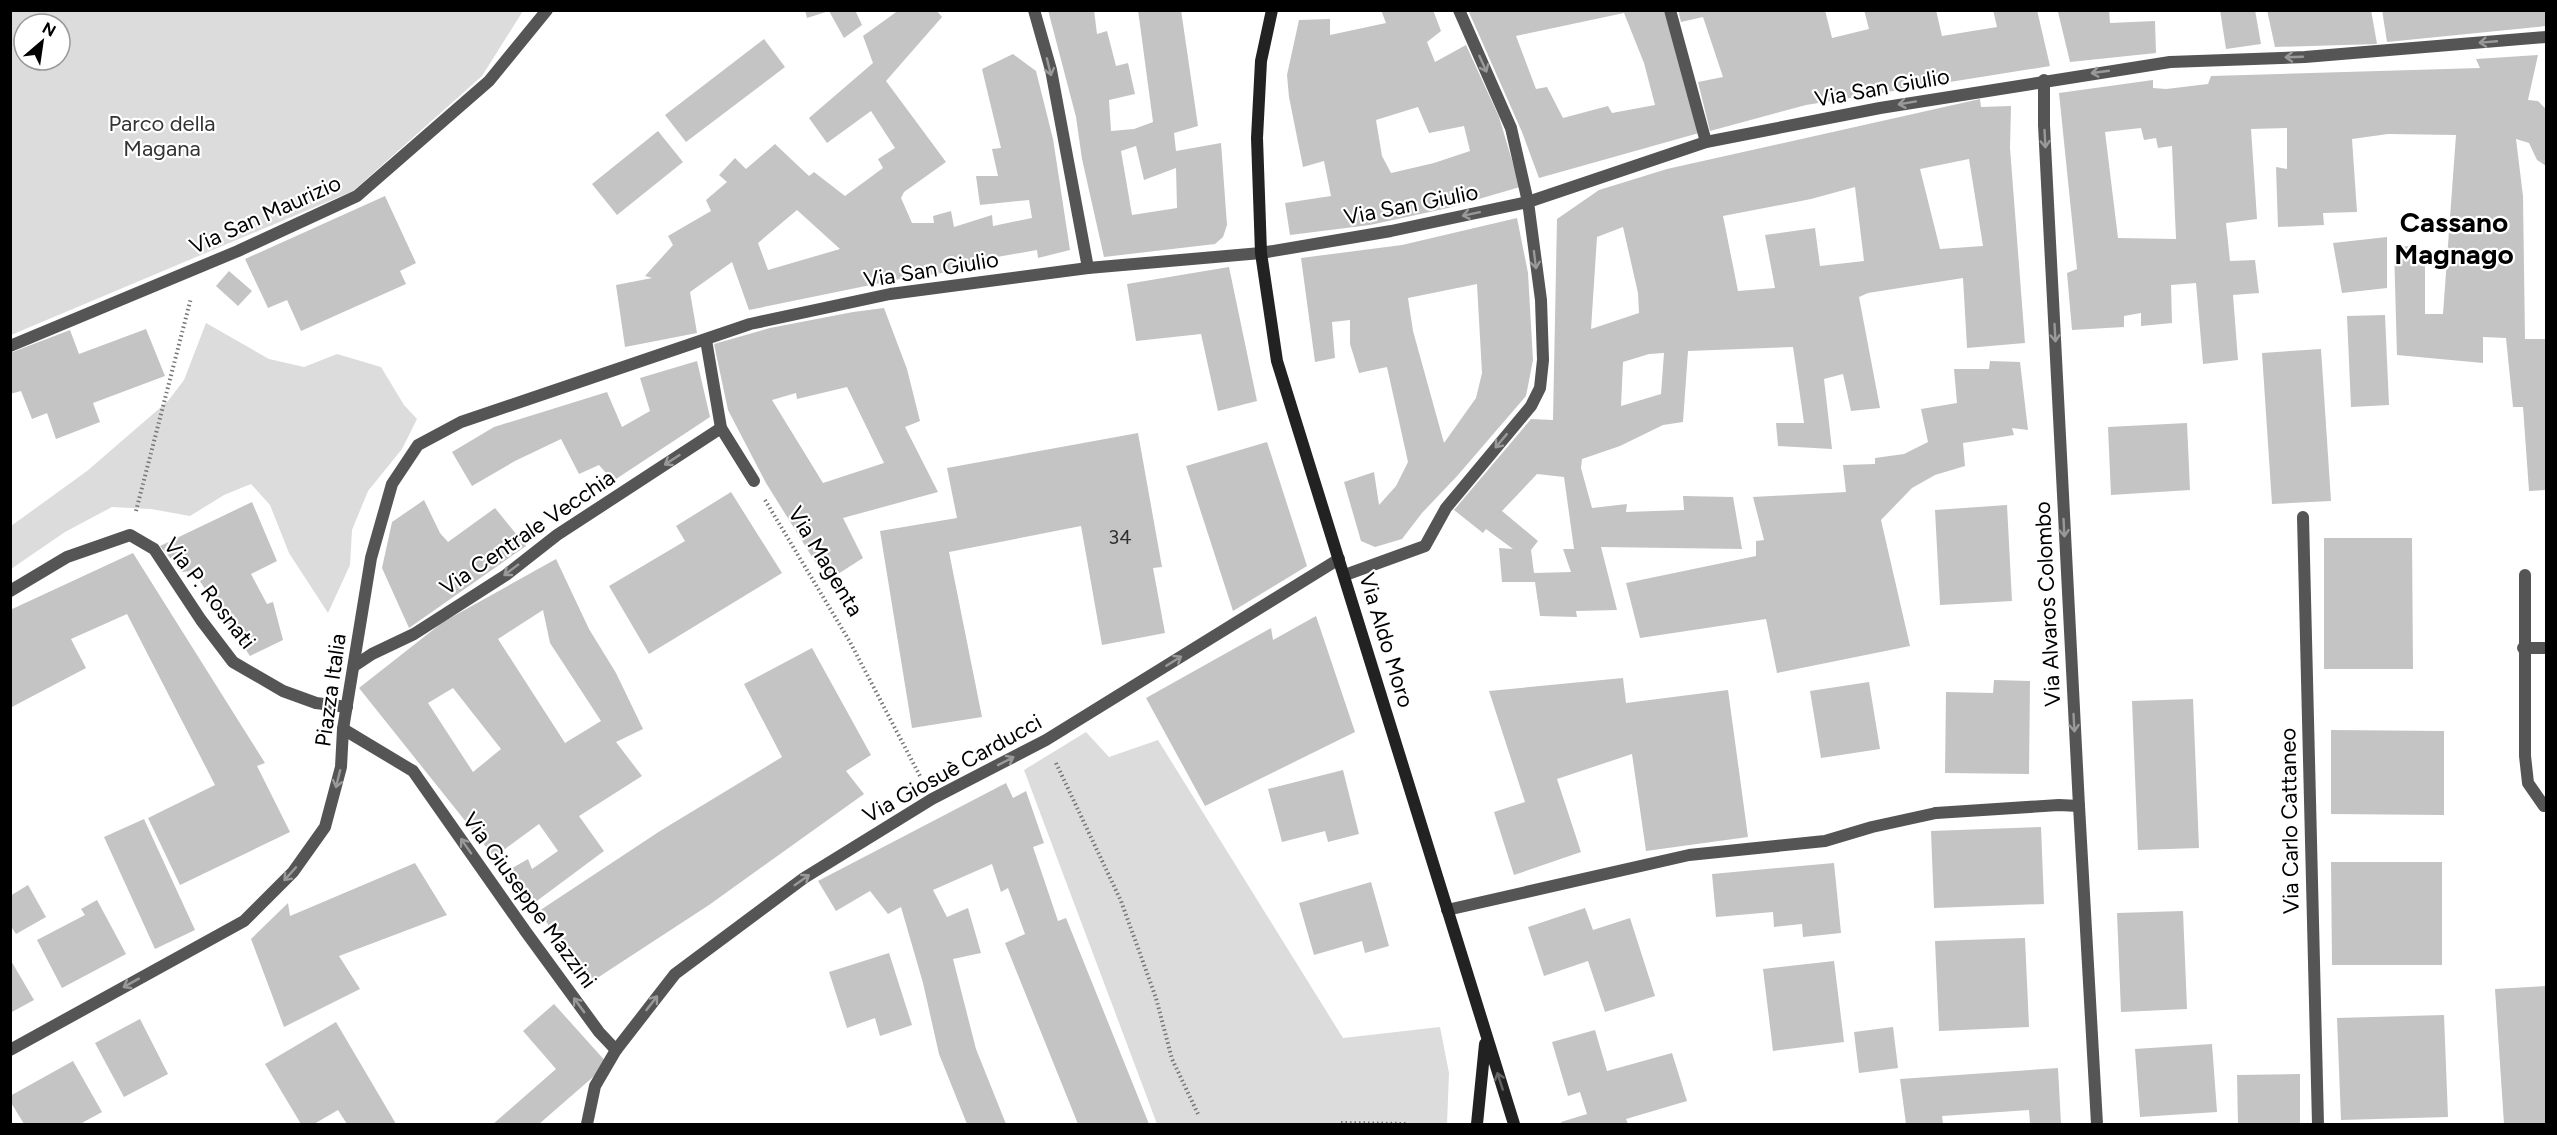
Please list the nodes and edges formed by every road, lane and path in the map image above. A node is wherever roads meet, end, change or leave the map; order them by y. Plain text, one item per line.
1 (547, 10) edge
2 (1034, 10) edge
3 (1272, 10) edge
4 (1459, 10) edge
5 (1670, 10) edge
6 (2547, 37) edge
7 (2044, 80) junction
8 (1706, 142) junction
9 (1528, 202) junction
10 (1261, 253) junction
11 (199, 267) junction
12 (1088, 268) junction
13 (706, 340) junction
14 (10, 346) edge
15 (721, 428) junction
16 (754, 481) joint
17 (2303, 517) dead end
18 (130, 535) junction
19 (371, 558) joint
20 (1338, 560) junction
21 (1345, 575) junction
22 (2525, 575) dead end
23 (10, 591) edge
24 (2523, 648) junction
25 (2547, 648) edge
26 (354, 666) junction
27 (347, 707) junction
28 (344, 729) junction
29 (1046, 740) junction
30 (932, 799) junction
31 (2079, 806) junction
32 (2547, 806) edge
33 (1447, 909) junction
34 (1485, 1037) junction
35 (10, 1050) edge
36 (616, 1050) junction
37 (1198, 1114) dead end
38 (1341, 1123) edge
39 (588, 1125) edge
40 (1407, 1125) edge
41 (1477, 1125) edge
42 (1514, 1125) edge
43 (2097, 1125) edge
44 (2318, 1125) edge

1 - 11 street, Via San Maurizio
2 -> 12 street
3 - 10 street, Via Aldo Moro
4 -> 9 street
5 - 8 street
6 -> 7 street, Via San Giulio
7 -> 8 street, Via San Giulio
7 -> 31 street, Via Alvaros Colombo
8 - 9 street, Via San Giulio
9 -> 10 street, Via San Giulio
9 -> 21 street
10 - 12 street, Via San Giulio
10 - 20 street, Via Aldo Moro
11 - 14 street, Via San Maurizio
11 - 18 path
12 - 13 street, Via San Giulio
13 - 15 street
13 - 19 street, Via San Giulio
15 - 16 street
15 -> 26 street, Via Centrale Vecchia
16 - 30 path, Via Magenta
17 - 44 street, Via Carlo Cattaneo
18 - 23 street, Via P. Rosnati
18 - 27 street, Via P. Rosnati
19 - 26 street, Piazza Italia
20 - 21 street, Via Aldo Moro
29 -> 20 street, Via Giosuè Carducci
21 - 33 street, Via Aldo Moro
22 - 24 street
24 - 25 street
24 - 32 street
26 - 27 street, Piazza Italia
27 - 28 street, Piazza Italia
28 -> 35 street, Piazza Italia
36 -> 28 street, Via Giuseppe Mazzini
30 -> 29 street, Via Giosuè Carducci
29 - 37 path
36 -> 30 street, Via Giosuè Carducci
31 - 33 street
31 - 43 street, Via Alvaros Colombo
33 - 34 street, Via Aldo Moro
34 - 41 street, Via Aldo Moro
42 -> 34 street, Via Aldo Moro
36 - 39 street
38 - 40 path

